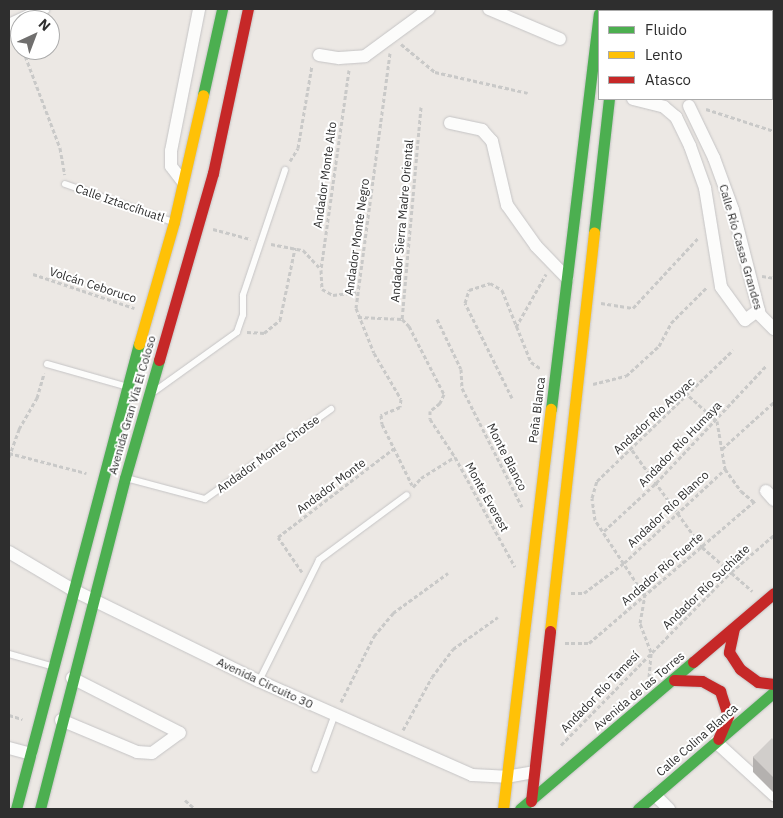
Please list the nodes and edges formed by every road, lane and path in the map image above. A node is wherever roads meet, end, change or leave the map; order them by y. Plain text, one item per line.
1 (44, 9) edge
2 (200, 9) edge
3 (222, 9) edge
4 (248, 9) edge
5 (429, 9) edge
6 (489, 9) edge
7 (9, 25) edge
8 (598, 27) edge
9 (392, 38) junction
10 (560, 39) dead end
11 (319, 55) joint
12 (350, 57) junction
13 (27, 60) edge
14 (528, 93) dead end
15 (609, 100) edge
16 (637, 100) edge
17 (689, 106) joint
18 (421, 107) dead end
19 (450, 122) dead end
20 (774, 131) edge
21 (285, 170) joint
22 (183, 182) junction
23 (66, 184) joint
24 (174, 222) junction
25 (712, 223) junction
26 (294, 248) dead end
27 (552, 263) junction
28 (33, 274) dead end
29 (720, 275) junction
30 (567, 278) junction
31 (358, 292) junction
32 (586, 301) junction
33 (149, 312) junction
34 (753, 314) junction
35 (358, 317) junction
36 (402, 319) junction
37 (437, 319) dead end
38 (516, 327) junction
39 (774, 329) edge
40 (237, 332) junction
41 (734, 350) dead end
42 (47, 364) joint
43 (766, 366) dead end
44 (555, 378) junction
45 (577, 382) junction
46 (128, 387) junction
47 (151, 393) junction
48 (689, 396) junction
49 (512, 398) dead end
50 (774, 402) edge
51 (331, 409) dead end
52 (430, 411) joint
53 (717, 421) junction
54 (393, 449) junction
55 (722, 449) junction
56 (632, 450) junction
57 (9, 455) edge
58 (455, 457) junction
59 (725, 469) junction
60 (102, 476) junction
61 (125, 478) junction
62 (656, 483) junction
63 (413, 487) junction
64 (406, 495) joint
65 (770, 496) edge
66 (592, 498) joint
67 (754, 502) junction
68 (523, 508) dead end
69 (677, 512) junction
70 (604, 531) junction
71 (774, 535) edge
72 (702, 547) junction
73 (9, 552) edge
74 (624, 563) junction
75 (731, 572) junction
76 (448, 573) dead end
77 (308, 581) junction
78 (72, 590) junction
79 (529, 592) junction
80 (552, 592) junction
81 (774, 593) edge
82 (645, 596) junction
83 (93, 600) junction
84 (765, 601) junction
85 (498, 617) dead end
86 (734, 628) junction
87 (548, 642) junction
88 (651, 652) junction
89 (9, 654) edge
90 (53, 666) junction
91 (72, 678) junction
92 (674, 680) junction
93 (259, 681) junction
94 (774, 684) edge
95 (774, 692) edge
96 (648, 702) junction
97 (335, 714) junction
98 (61, 720) junction
99 (538, 732) junction
100 (396, 742) junction
101 (716, 742) junction
102 (561, 745) junction
103 (9, 748) edge
104 (31, 754) junction
105 (577, 762) junction
106 (315, 768) dead end
107 (534, 772) junction
108 (506, 777) junction
109 (655, 795) junction
110 (774, 795) edge
111 (185, 800) dead end
112 (531, 801) junction
113 (14, 804) edge
114 (40, 809) edge
115 (195, 809) edge
116 (503, 809) edge
117 (520, 809) edge
118 (638, 809) edge
119 (670, 809) edge

1 - 7 street
2 - 22 street
3 - 22 main road, Avenida Gran Vía El Coloso
4 - 47 main road, Avenida Gran Vía El Coloso
5 - 9 street
6 - 10 street
8 - 30 main road, Peña Blanca
9 - 12 street
9 - 14 path
9 - 31 path, Andador Monte Negro
11 - 12 street
11 - 21 path
12 - 31 path, Andador Monte Alto
13 - 23 path
15 - 32 main road
16 - 25 street
17 - 20 path
17 - 34 street, Calle Río Casas Grandes
18 - 36 path, Andador Sierra Madre Oriental
19 - 27 street
21 - 40 lane
22 - 24 main road, Avenida Gran Vía El Coloso
23 - 24 lane, Calle Iztaccíhuatl
24 - 33 main road, Avenida Gran Vía El Coloso
25 - 29 street
25 - 32 path
26 - 40 path
27 - 30 street
27 - 38 path
28 - 33 path, Volcán Ceboruco
29 - 34 street
29 - 45 path
30 - 44 main road, Peña Blanca
31 - 35 path, Andador Monte Negro
32 - 45 main road
33 - 46 main road, Avenida Gran Vía El Coloso
34 - 39 street, Calle Río Casas Grandes
35 - 36 path
35 - 54 path, Andador Monte Negro
36 - 52 path, Andador Sierra Madre Oriental
37 - 68 path, Monte Blanco
38 - 44 path
38 - 49 path
40 - 47 lane
41 - 48 path, Andador Río Atoyac
42 - 46 lane
42 - 57 path
43 - 53 path, Andador Río Humaya
44 - 79 main road, Peña Blanca
45 - 80 main road
46 - 60 main road, Avenida Gran Vía El Coloso
47 - 61 main road, Avenida Gran Vía El Coloso
48 - 53 path
48 - 56 path, Andador Río Atoyac
50 - 55 path
51 - 61 lane, Andador Monte Chotse
52 - 58 path, Monte Everest
53 - 55 path
53 - 62 path, Andador Río Humaya
54 - 63 path
54 - 77 path, Andador Monte
55 - 59 path
56 - 62 path
56 - 66 path, Andador Río Atoyac
57 - 60 path
58 - 63 path
58 - 79 path, Monte Everest
59 - 67 path
59 - 69 path, Andador Río Blanco
60 - 78 main road, Avenida Gran Vía El Coloso
61 - 83 main road, Avenida Gran Vía El Coloso
62 - 69 path
62 - 70 path, Andador Río Humaya
63 - 64 path
64 - 77 lane
65 - 67 path, Andador Río Fuerte
66 - 70 path, Andador Río Blanco
67 - 72 path, Andador Río Fuerte
69 - 72 path
69 - 74 path, Andador Río Blanco
70 - 74 path, Andador Río Blanco
71 - 75 path, Andador Río Suchiate
72 - 75 path
72 - 82 path, Andador Río Fuerte
73 - 78 street, Avenida Circuito 30
74 - 80 path, Andador Río Blanco
74 - 82 path, Andador Río Blanco
75 - 84 path
75 - 88 path, Andador Río Suchiate
76 - 97 path
77 - 93 lane
78 - 83 street, Avenida Circuito 30
78 - 90 main road, Avenida Gran Vía El Coloso
79 - 108 main road, Peña Blanca
80 - 87 main road
81 - 84 main road, Avenida de las Torres
82 - 87 path, Andador Río Fuerte
82 - 88 path
83 - 91 main road, Avenida Gran Vía El Coloso
83 - 93 street, Avenida Circuito 30
84 - 86 main road, Avenida de las Torres
85 - 100 path
86 - 92 main road, Avenida de las Torres
86 - 94 main road
87 - 99 main road
88 - 96 path
88 - 102 path, Andador Río Tamesí
89 - 90 lane
90 - 104 main road, Avenida Gran Vía El Coloso
91 - 98 main road, Avenida Gran Vía El Coloso
91 - 98 street
92 - 96 main road, Avenida de las Torres
92 - 101 main road
93 - 97 street, Avenida Circuito 30
95 - 101 main road, Calle Colina Blanca
96 - 105 main road, Avenida de las Torres
97 - 100 street, Avenida Circuito 30
97 - 106 lane
98 - 114 main road, Avenida Gran Vía El Coloso
99 - 102 path
99 - 107 main road
100 - 108 street, Avenida Circuito 30
101 - 109 main road, Calle Colina Blanca
101 - 110 street
102 - 105 path
103 - 104 street
104 - 113 main road, Avenida Gran Vía El Coloso
105 - 112 main road, Avenida de las Torres
107 - 108 street, Avenida Circuito 30
107 - 112 main road
108 - 116 main road, Peña Blanca
109 - 118 main road, Calle Colina Blanca
109 - 119 street
111 - 115 path
112 - 117 main road, Avenida de las Torres

